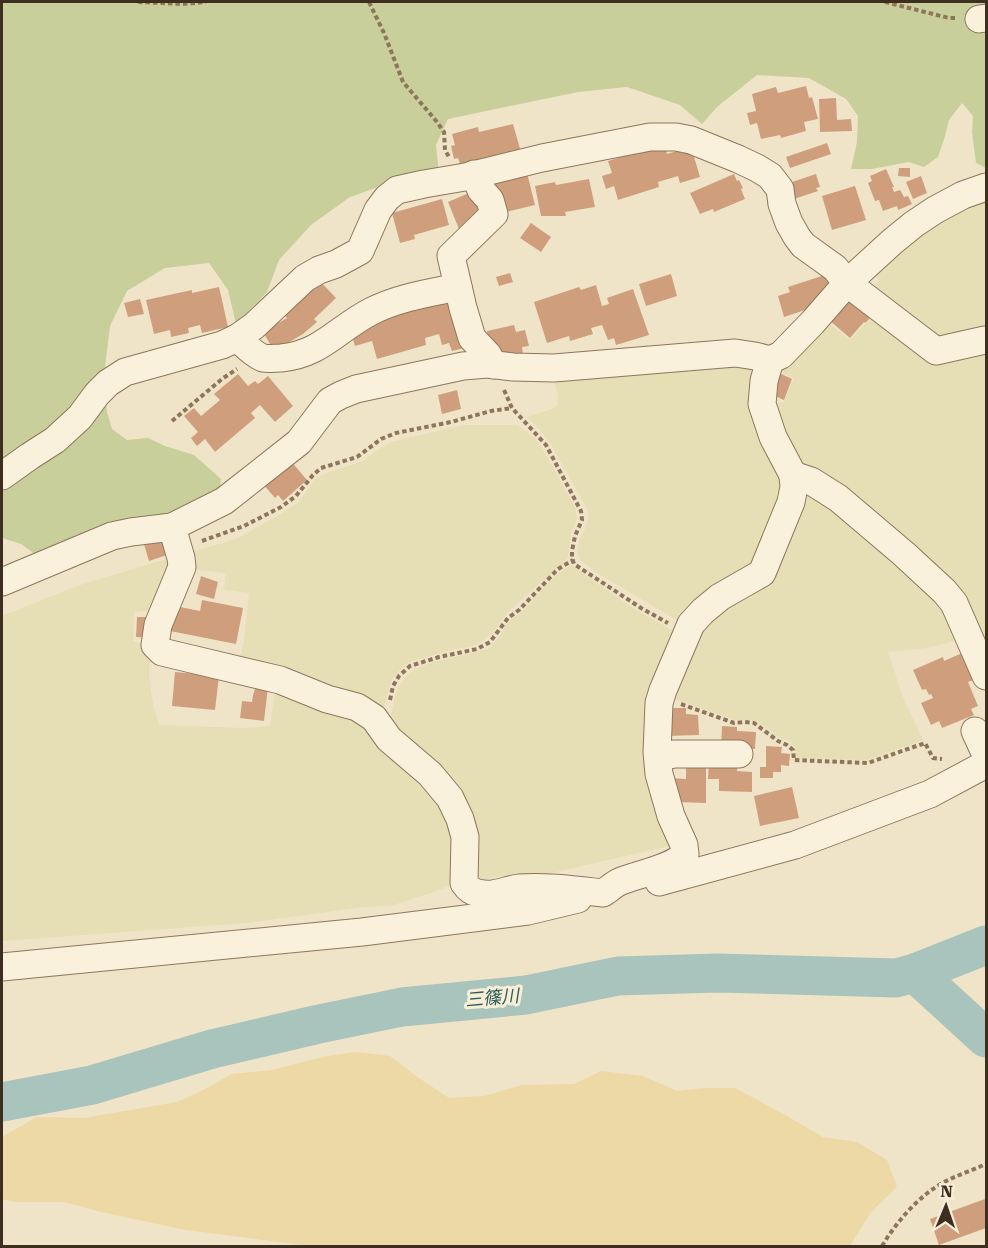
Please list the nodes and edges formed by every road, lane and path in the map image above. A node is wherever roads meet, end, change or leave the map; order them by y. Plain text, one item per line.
1 (138, 2) edge
2 (206, 2) edge
3 (369, 2) edge
4 (885, 2) edge
5 (983, 18) edge
6 (469, 175) junction
7 (987, 187) edge
8 (847, 283) junction
9 (458, 288) junction
10 (237, 338) junction
11 (985, 340) dead end
12 (264, 358) junction
13 (770, 360) junction
14 (493, 365) junction
15 (512, 408) junction
16 (172, 421) dead end
17 (793, 475) junction
18 (2, 476) edge
19 (175, 538) junction
20 (573, 560) junction
21 (2, 582) edge
22 (687, 633) junction
23 (987, 676) edge
24 (661, 697) junction
25 (380, 726) junction
26 (739, 754) dead end
27 (658, 756) junction
28 (946, 760) dead end
29 (987, 764) edge
30 (603, 893) junction
31 (2, 967) edge
32 (987, 1164) edge
33 (882, 1246) edge

1 - 2 path
3 - 6 path
4 - 5 path
6 - 8 street
6 - 9 street
6 - 10 street
7 - 8 street
8 - 11 street
8 - 13 street
9 - 12 street
9 - 14 street
10 - 12 street
10 - 18 street
12 - 16 path
13 - 14 street
13 - 17 street
14 - 15 path
14 - 19 street
15 - 19 path
15 - 20 path
17 - 22 street
17 - 23 street
19 - 21 street
19 - 25 street
20 - 22 path
20 - 25 path
22 - 24 street
24 - 27 street
24 - 28 path
25 - 30 street
26 - 27 street
27 - 30 street
29 - 30 street
30 - 31 street
32 - 33 path

